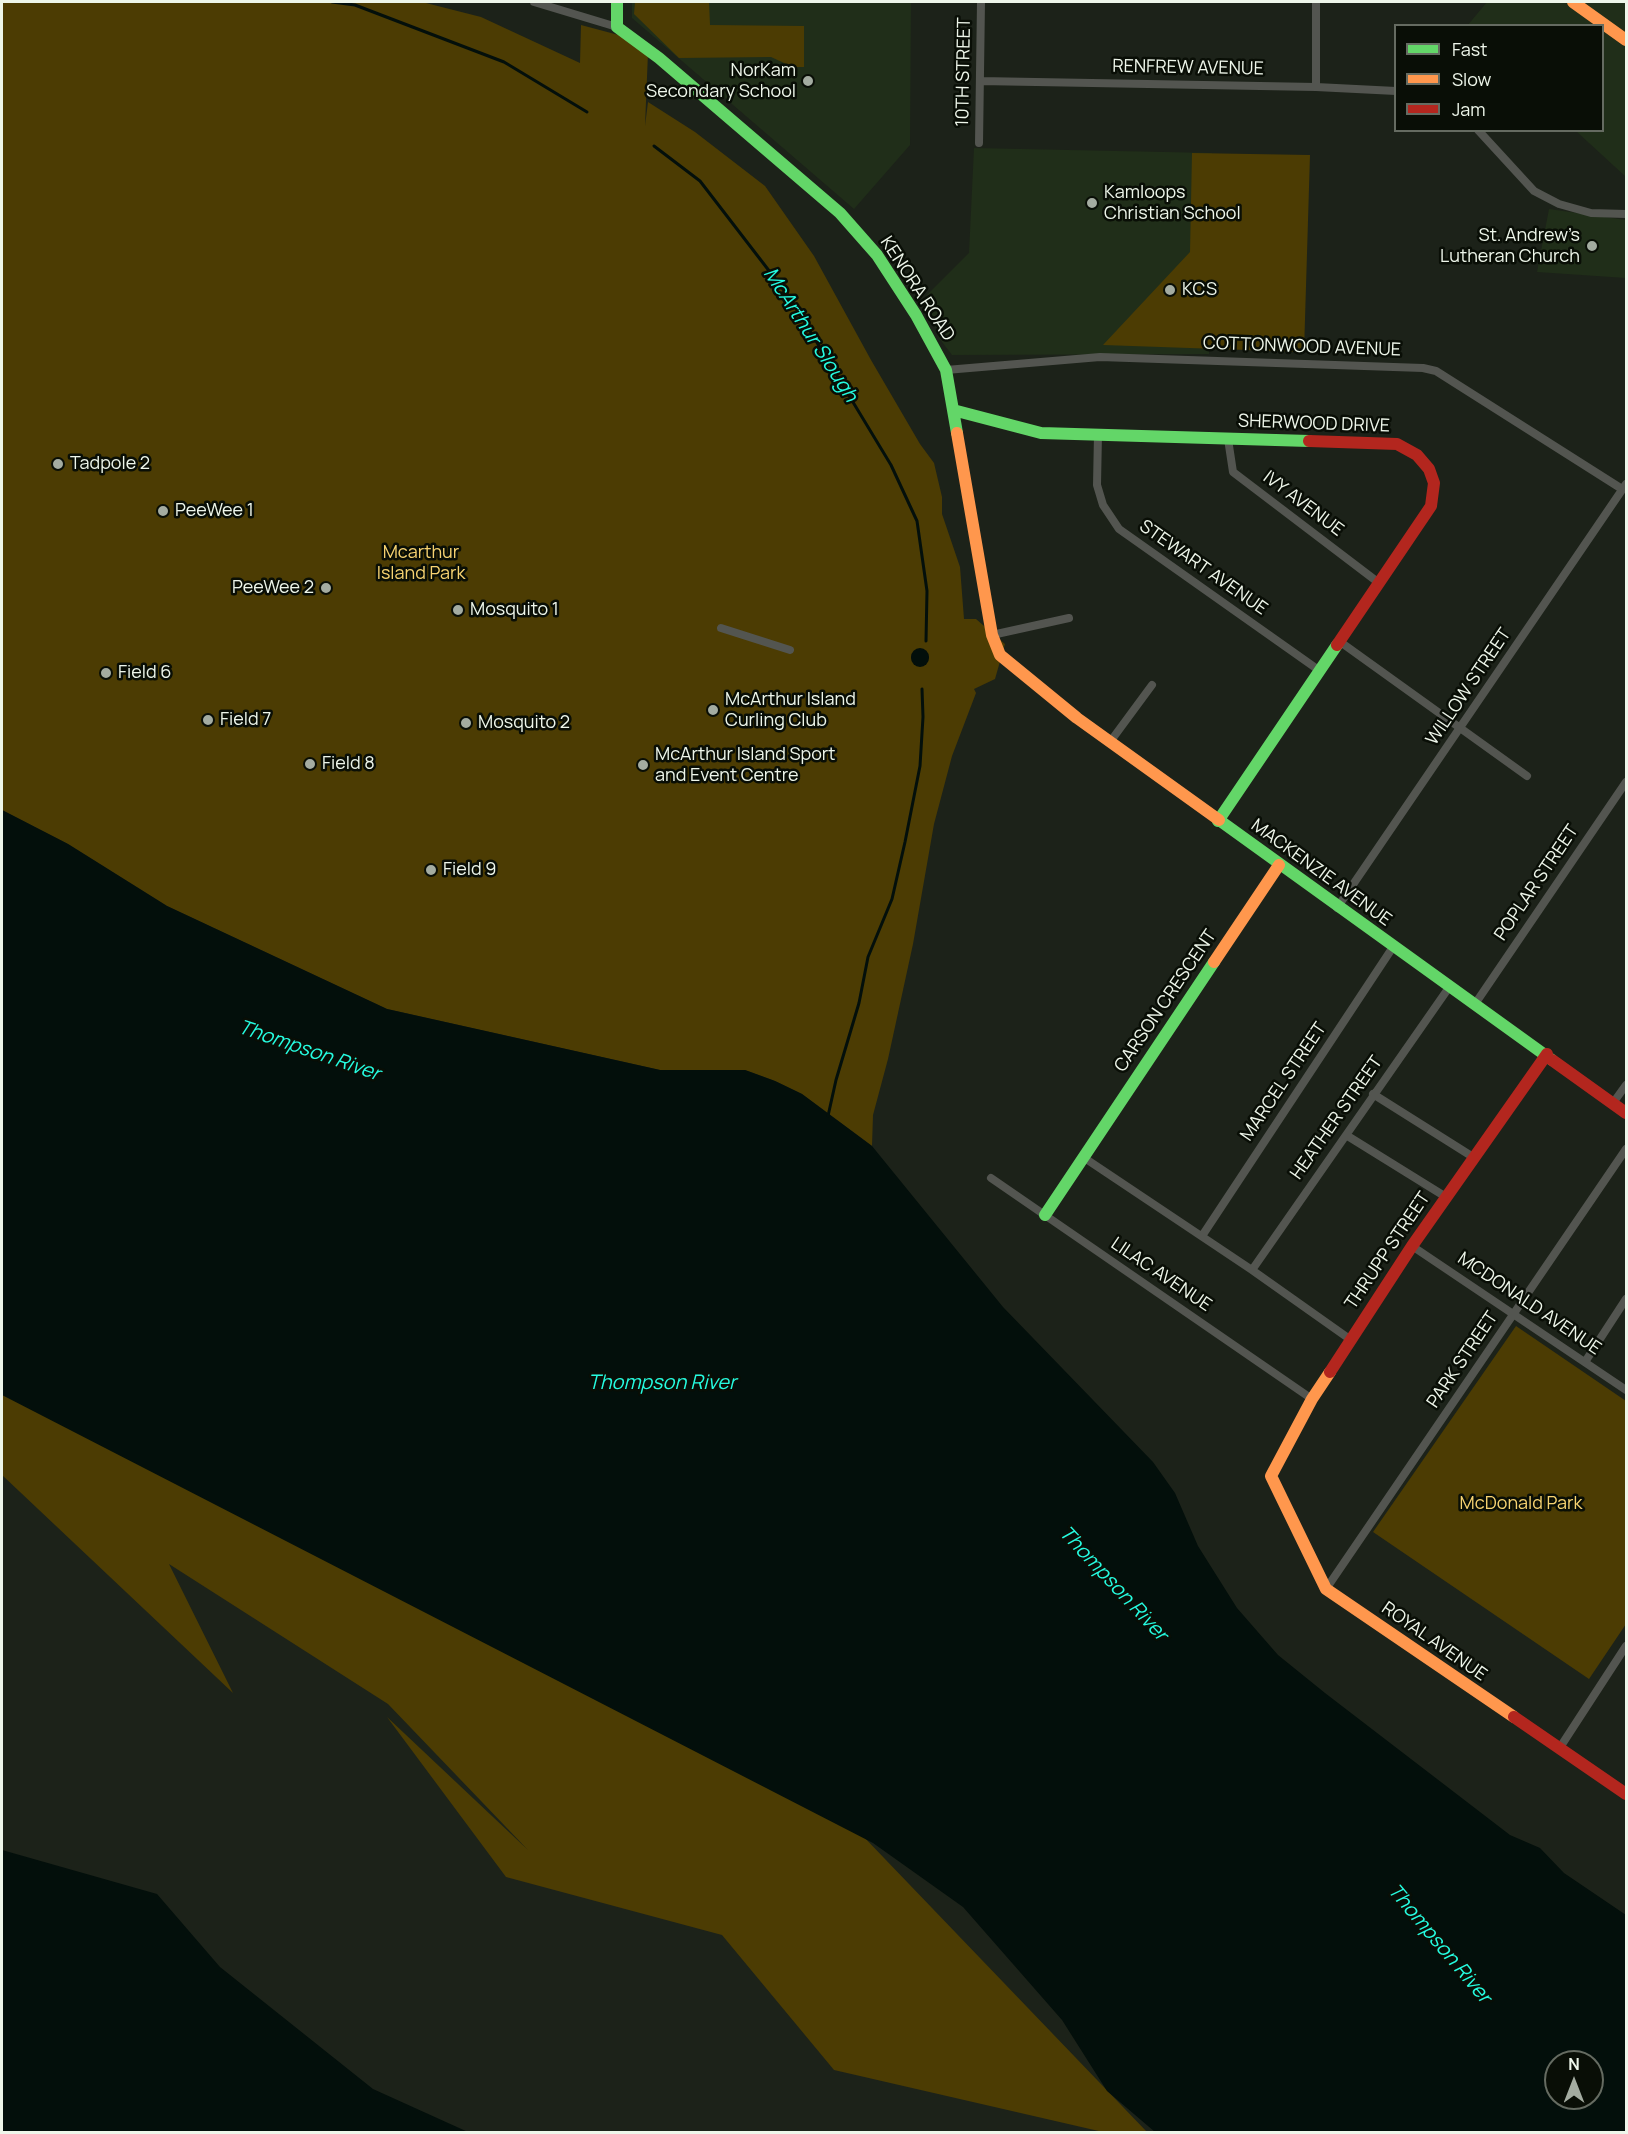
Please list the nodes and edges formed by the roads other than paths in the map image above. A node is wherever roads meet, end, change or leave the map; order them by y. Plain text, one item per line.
1 (534, 2) edge
2 (617, 2) edge
3 (981, 2) edge
4 (1316, 2) edge
5 (1573, 2) edge
6 (1604, 24) edge
7 (1604, 24) edge
8 (617, 27) junction
9 (1626, 40) edge
10 (980, 81) junction
11 (1316, 87) junction
12 (1394, 91) edge
13 (1481, 132) edge
14 (979, 143) dead end
15 (1626, 214) edge
16 (946, 369) junction
17 (953, 410) junction
18 (1098, 434) junction
19 (1228, 438) junction
20 (1624, 486) edge
21 (1379, 583) junction
22 (1070, 618) dead end
23 (721, 628) dead end
24 (992, 635) junction
25 (1340, 641) junction
26 (790, 650) dead end
27 (1000, 655) joint
28 (1320, 670) junction
29 (1152, 685) dead end
30 (1461, 728) junction
31 (1110, 742) junction
32 (1527, 776) dead end
33 (1626, 782) edge
34 (1218, 821) junction
35 (1279, 865) junction
36 (1337, 908) junction
37 (1393, 947) junction
38 (1450, 986) junction
39 (1475, 1004) junction
40 (1547, 1054) junction
41 (1626, 1085) edge
42 (1373, 1094) junction
43 (1613, 1103) junction
44 (1626, 1113) edge
45 (1346, 1135) junction
46 (1626, 1149) edge
47 (1083, 1157) junction
48 (1473, 1157) junction
49 (991, 1178) dead end
50 (1446, 1197) junction
51 (1045, 1215) junction
52 (1202, 1236) junction
53 (1412, 1246) junction
54 (1252, 1270) junction
55 (1626, 1299) edge
56 (1515, 1312) junction
57 (1351, 1340) junction
58 (1585, 1362) junction
59 (1626, 1390) edge
60 (1312, 1399) junction
61 (1271, 1476) joint
62 (1326, 1589) junction
63 (1626, 1646) edge
64 (1559, 1749) junction
65 (1626, 1794) edge

1 - 8 street, KENORA ROAD
2 - 8 street
3 - 10 street, 10TH STREET
4 - 11 street
5 - 6 street
7 - 9 street
8 - 16 street, KENORA ROAD
10 - 11 street, RENFREW AVENUE
10 - 14 street, 10TH STREET
11 - 12 street, RENFREW AVENUE
13 - 15 street
16 - 17 street, KENORA ROAD
16 - 20 street, COTTONWOOD AVENUE
17 - 18 street, SHERWOOD DRIVE
17 - 24 street, KENORA ROAD
18 - 19 street, SHERWOOD DRIVE
18 - 28 street, STEWART AVENUE
19 - 21 street, IVY AVENUE
19 - 21 street, SHERWOOD DRIVE
20 - 30 street, WILLOW STREET
21 - 25 street, SHERWOOD DRIVE
22 - 24 street
23 - 26 street
24 - 27 street, KENORA ROAD
25 - 28 street, SHERWOOD DRIVE
25 - 30 street
27 - 31 street, MACKENZIE AVENUE
28 - 34 street, SHERWOOD DRIVE
29 - 31 street
30 - 32 street
30 - 36 street, WILLOW STREET
31 - 34 street, MACKENZIE AVENUE
33 - 39 street, POPLAR STREET
34 - 35 street, MACKENZIE AVENUE
35 - 36 street, MACKENZIE AVENUE
35 - 47 street, CARSON CRESCENT
36 - 37 street, MACKENZIE AVENUE
37 - 38 street, MACKENZIE AVENUE
37 - 52 street, MARCEL STREET
38 - 39 street, MACKENZIE AVENUE
38 - 42 street, HEATHER STREET
39 - 40 street, MACKENZIE AVENUE
40 - 43 street, MACKENZIE AVENUE
40 - 48 street, THRUPP STREET
41 - 43 street
42 - 45 street, HEATHER STREET
42 - 48 street
43 - 44 street, MACKENZIE AVENUE
45 - 50 street
45 - 54 street, HEATHER STREET
46 - 56 street, PARK STREET
47 - 51 street, CARSON CRESCENT
47 - 52 street
48 - 50 street, THRUPP STREET
49 - 51 street, LILAC AVENUE
50 - 53 street, THRUPP STREET
51 - 60 street, LILAC AVENUE
52 - 54 street
53 - 56 street, MCDONALD AVENUE
53 - 57 street, THRUPP STREET
54 - 57 street
55 - 58 street
56 - 58 street, MCDONALD AVENUE
56 - 62 street, PARK STREET
57 - 60 street, THRUPP STREET
58 - 59 street, MCDONALD AVENUE
60 - 61 street, THRUPP STREET
61 - 62 street, ROYAL AVENUE
62 - 64 street, ROYAL AVENUE
63 - 64 street
64 - 65 street, ROYAL AVENUE

